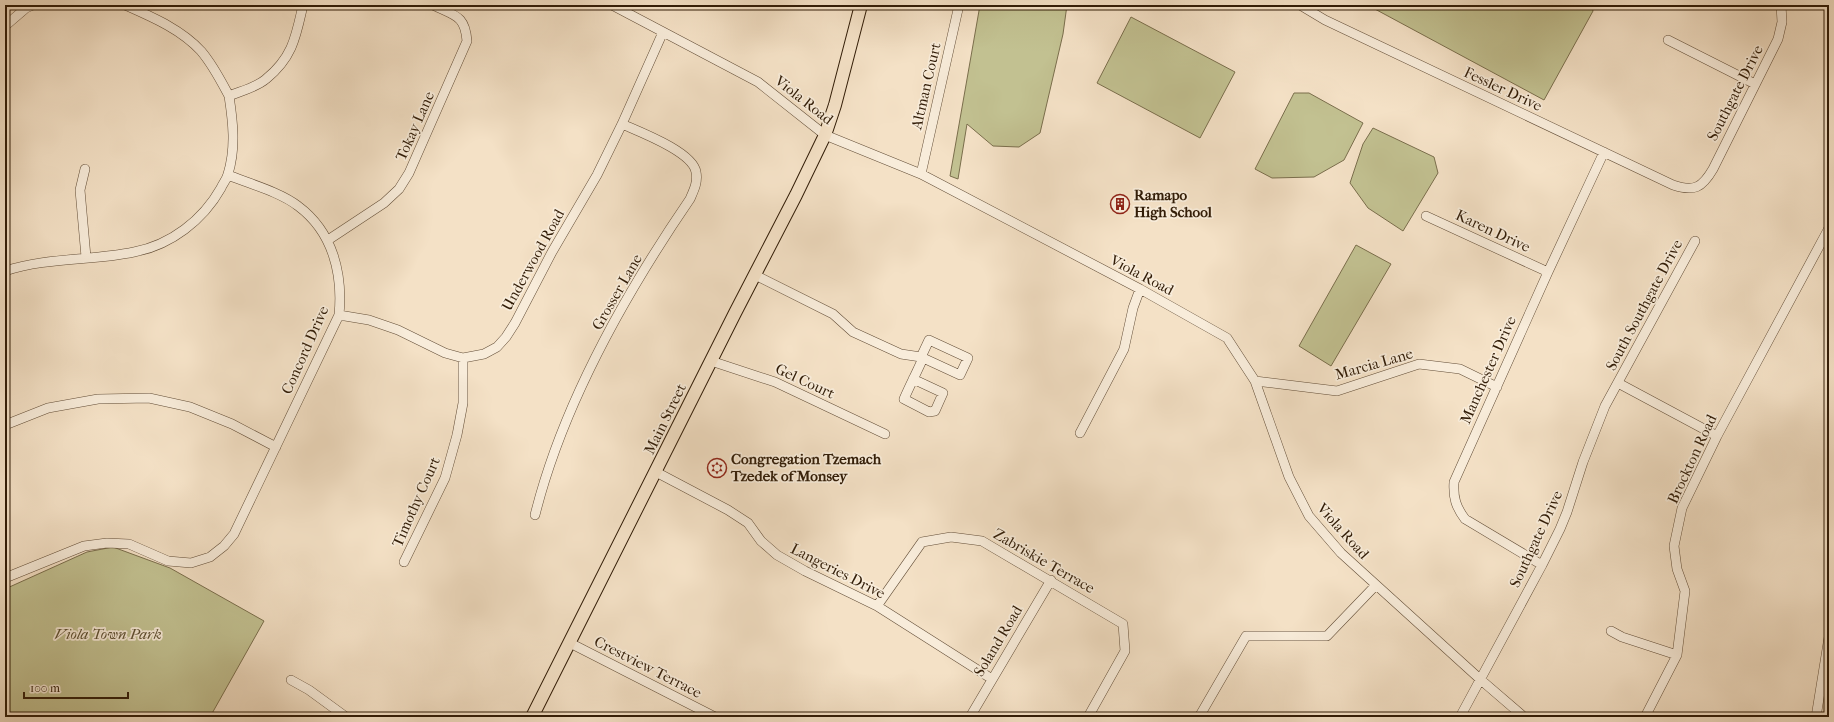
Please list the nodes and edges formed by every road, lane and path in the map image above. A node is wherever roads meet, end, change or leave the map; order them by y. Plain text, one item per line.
1 (33, 5) edge
2 (125, 5) edge
3 (303, 5) edge
4 (433, 5) edge
5 (612, 5) edge
6 (861, 5) edge
7 (959, 5) edge
8 (1300, 5) edge
9 (1781, 5) edge
10 (5, 26) edge
11 (663, 32) junction
12 (1668, 40) dead end
13 (1755, 84) junction
14 (229, 96) junction
15 (622, 124) junction
16 (825, 135) junction
17 (1604, 152) junction
18 (85, 169) dead end
19 (921, 174) junction
20 (228, 175) junction
21 (1697, 187) joint
22 (1426, 216) dead end
23 (1829, 228) edge
24 (328, 240) junction
25 (1694, 241) dead end
26 (86, 258) junction
27 (5, 271) edge
28 (1548, 272) junction
29 (755, 275) junction
30 (1140, 289) junction
31 (339, 315) junction
32 (922, 357) junction
33 (463, 358) junction
34 (712, 360) junction
35 (913, 379) dead end
36 (1255, 381) junction
37 (1618, 383) junction
38 (1497, 387) junction
39 (5, 425) edge
40 (1080, 433) dead end
41 (885, 434) dead end
42 (1716, 436) junction
43 (276, 447) junction
44 (656, 472) junction
45 (534, 516) dead end
46 (404, 562) dead end
47 (1542, 565) junction
48 (5, 578) edge
49 (1051, 580) junction
50 (1376, 585) junction
51 (877, 606) junction
52 (1611, 631) dead end
53 (1829, 637) edge
54 (570, 643) junction
55 (1677, 655) junction
56 (992, 679) junction
57 (291, 680) dead end
58 (1481, 680) junction
59 (346, 717) edge
60 (532, 717) edge
61 (715, 717) edge
62 (970, 717) edge
63 (1088, 717) edge
64 (1199, 717) edge
65 (1460, 717) edge
66 (1524, 717) edge
67 (1645, 717) edge
68 (1816, 717) edge

1 - 10 street
2 - 14 street
3 - 14 street
4 - 24 street, Tokay Lane
5 - 11 street, Viola Road
6 - 16 main road, Main Street
7 - 19 street, Altman Court
8 - 17 street, Fessler Drive
9 - 13 street, Southgate Drive
11 - 15 street, Underwood Road
11 - 16 street, Viola Road
12 - 13 street
13 - 21 street, Southgate Drive
14 - 20 street
15 - 33 street, Underwood Road
15 - 45 street, Grosser Lane
16 - 19 street, Viola Road
16 - 29 main road, Main Street
17 - 21 street, Fessler Drive
17 - 28 street, Manchester Drive
18 - 26 street
19 - 30 street, Viola Road
20 - 24 street, Concord Drive
20 - 26 street
22 - 28 street, Karen Drive
23 - 42 street, Brockton Road
24 - 31 street, Concord Drive
25 - 37 street, South Southgate Drive
26 - 27 street
28 - 38 street, Manchester Drive
29 - 32 street
29 - 34 main road, Main Street
30 - 36 street, Viola Road
30 - 40 street
31 - 33 street, Underwood Road
31 - 43 street, Concord Drive
32 - 32 street
32 - 35 street
33 - 46 street, Timothy Court
34 - 41 street, Gel Court
34 - 44 main road, Main Street
36 - 38 street, Marcia Lane
36 - 50 street, Viola Road
37 - 42 street
37 - 47 street, Southgate Drive
38 - 47 street, Manchester Drive
39 - 43 street
42 - 55 street, Brockton Road
43 - 48 street, Concord Drive
44 - 51 street, Langeries Drive
44 - 54 main road, Main Street
47 - 58 street, Southgate Drive
49 - 51 street, Zabriskie Terrace
49 - 56 street, Soland Road
49 - 63 street, Zabriskie Terrace
50 - 58 street, Viola Road
50 - 64 street
51 - 56 street, Langeries Drive
52 - 55 street
53 - 68 street
54 - 60 main road, Main Street
54 - 61 street, Crestview Terrace
55 - 67 street, Brockton Road
56 - 62 street, Soland Road
57 - 59 street
58 - 65 street, Southgate Drive
58 - 66 street, Viola Road

